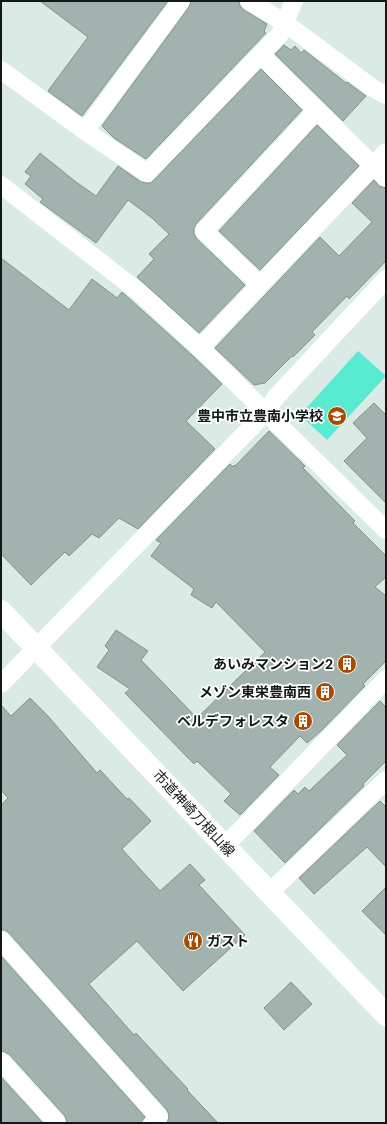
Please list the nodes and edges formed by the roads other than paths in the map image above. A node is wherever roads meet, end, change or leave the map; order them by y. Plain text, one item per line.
1 (181, 1) edge
2 (249, 1) edge
3 (294, 1) edge
4 (285, 23) junction
5 (261, 55) junction
6 (1, 70) edge
7 (386, 95) edge
8 (317, 110) junction
9 (85, 131) junction
10 (386, 152) edge
11 (380, 172) edge
12 (1, 185) edge
13 (386, 279) edge
14 (260, 285) junction
15 (200, 348) junction
16 (266, 412) junction
17 (386, 530) edge
18 (1, 611) edge
19 (36, 648) junction
20 (386, 679) edge
21 (1, 684) edge
22 (386, 780) edge
23 (225, 846) junction
24 (269, 893) junction
25 (1, 940) edge
26 (386, 1015) edge
27 (1, 1061) edge
28 (57, 1123) edge
29 (153, 1123) edge

1 - 9 street
2 - 4 street
3 - 4 street
4 - 5 street
4 - 7 street
5 - 8 street
5 - 9 street
6 - 9 street
8 - 11 street
8 - 14 street
10 - 11 street
11 - 14 street
12 - 15 street
13 - 16 street
14 - 15 street
15 - 16 street
16 - 17 street
16 - 19 street
18 - 19 street, 市道神崎刀根山線
19 - 21 street
19 - 23 street, 市道神崎刀根山線
20 - 23 street
22 - 24 street
23 - 24 street, 市道神崎刀根山線
24 - 26 street, 市道神崎刀根山線
25 - 29 street
27 - 28 street

